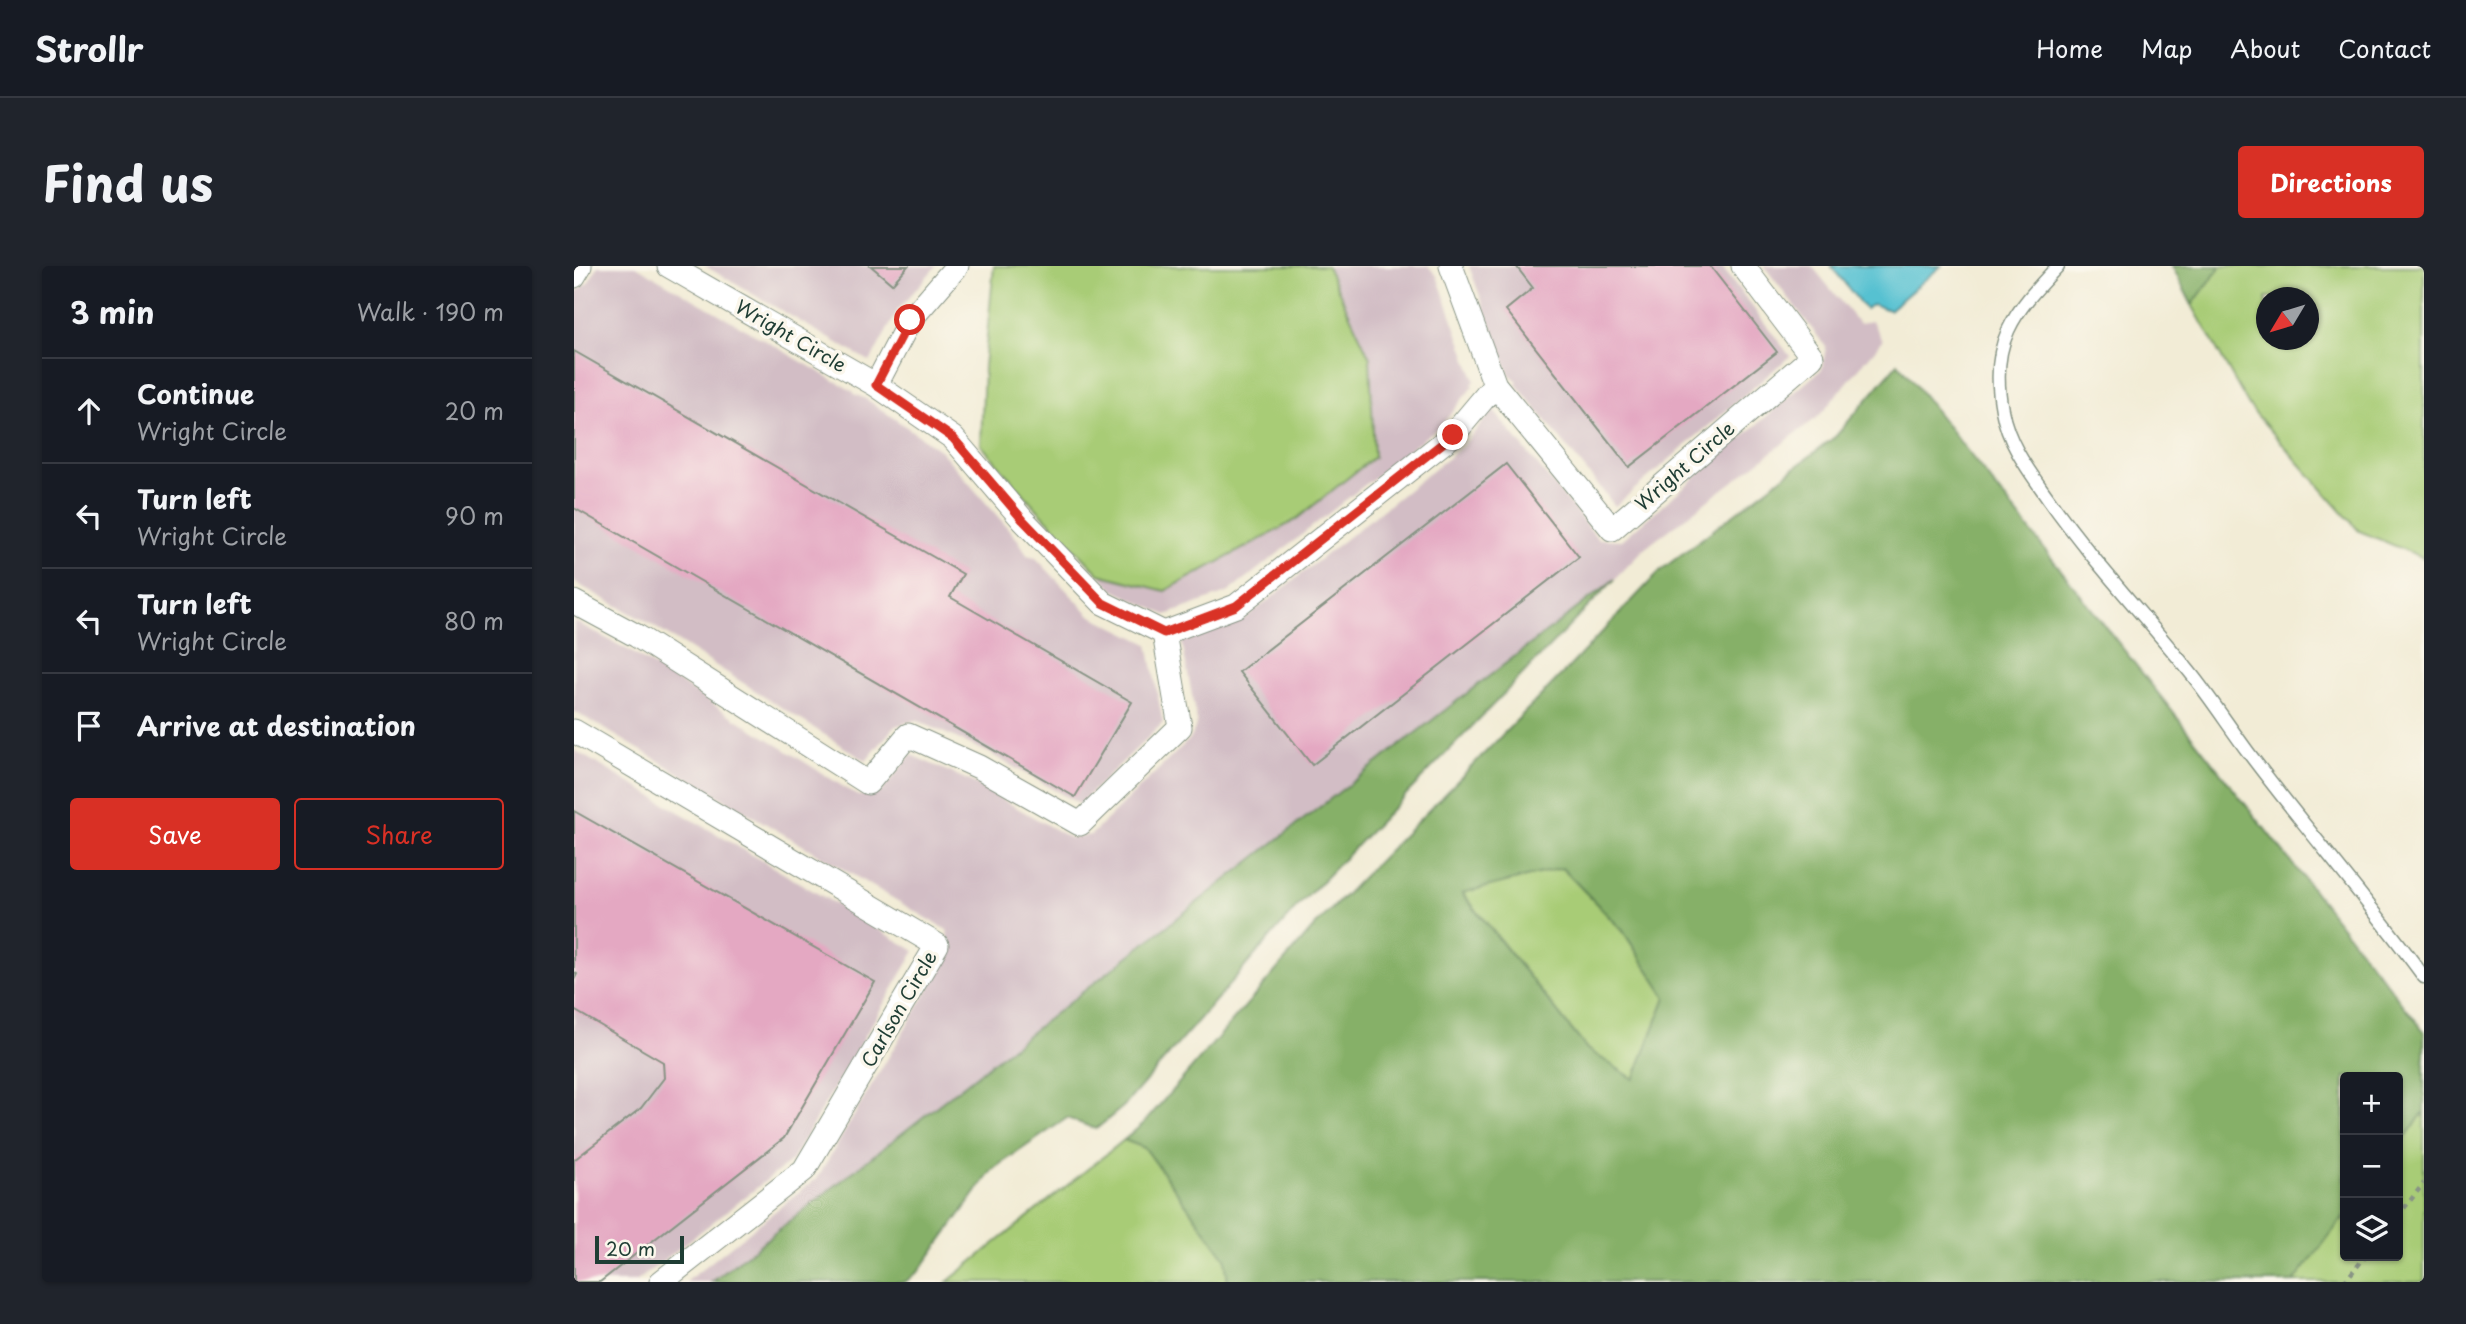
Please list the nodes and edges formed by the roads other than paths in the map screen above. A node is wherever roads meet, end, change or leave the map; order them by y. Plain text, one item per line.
1 (580, 266) edge
2 (669, 266) edge
3 (957, 266) edge
4 (1451, 266) edge
5 (1743, 266) edge
6 (2058, 266) edge
7 (574, 276) edge
8 (876, 385) junction
9 (1495, 385) junction
10 (574, 602) edge
11 (1164, 633) junction
12 (574, 731) edge
13 (2424, 977) edge
14 (661, 1282) edge

1 - 7 street
2 - 8 street, Wright Circle
3 - 8 street
4 - 9 street, Wright Circle
5 - 9 street, Wright Circle
6 - 13 lane
8 - 11 street, Wright Circle
9 - 11 street
10 - 11 street
12 - 14 street, Carlson Circle

